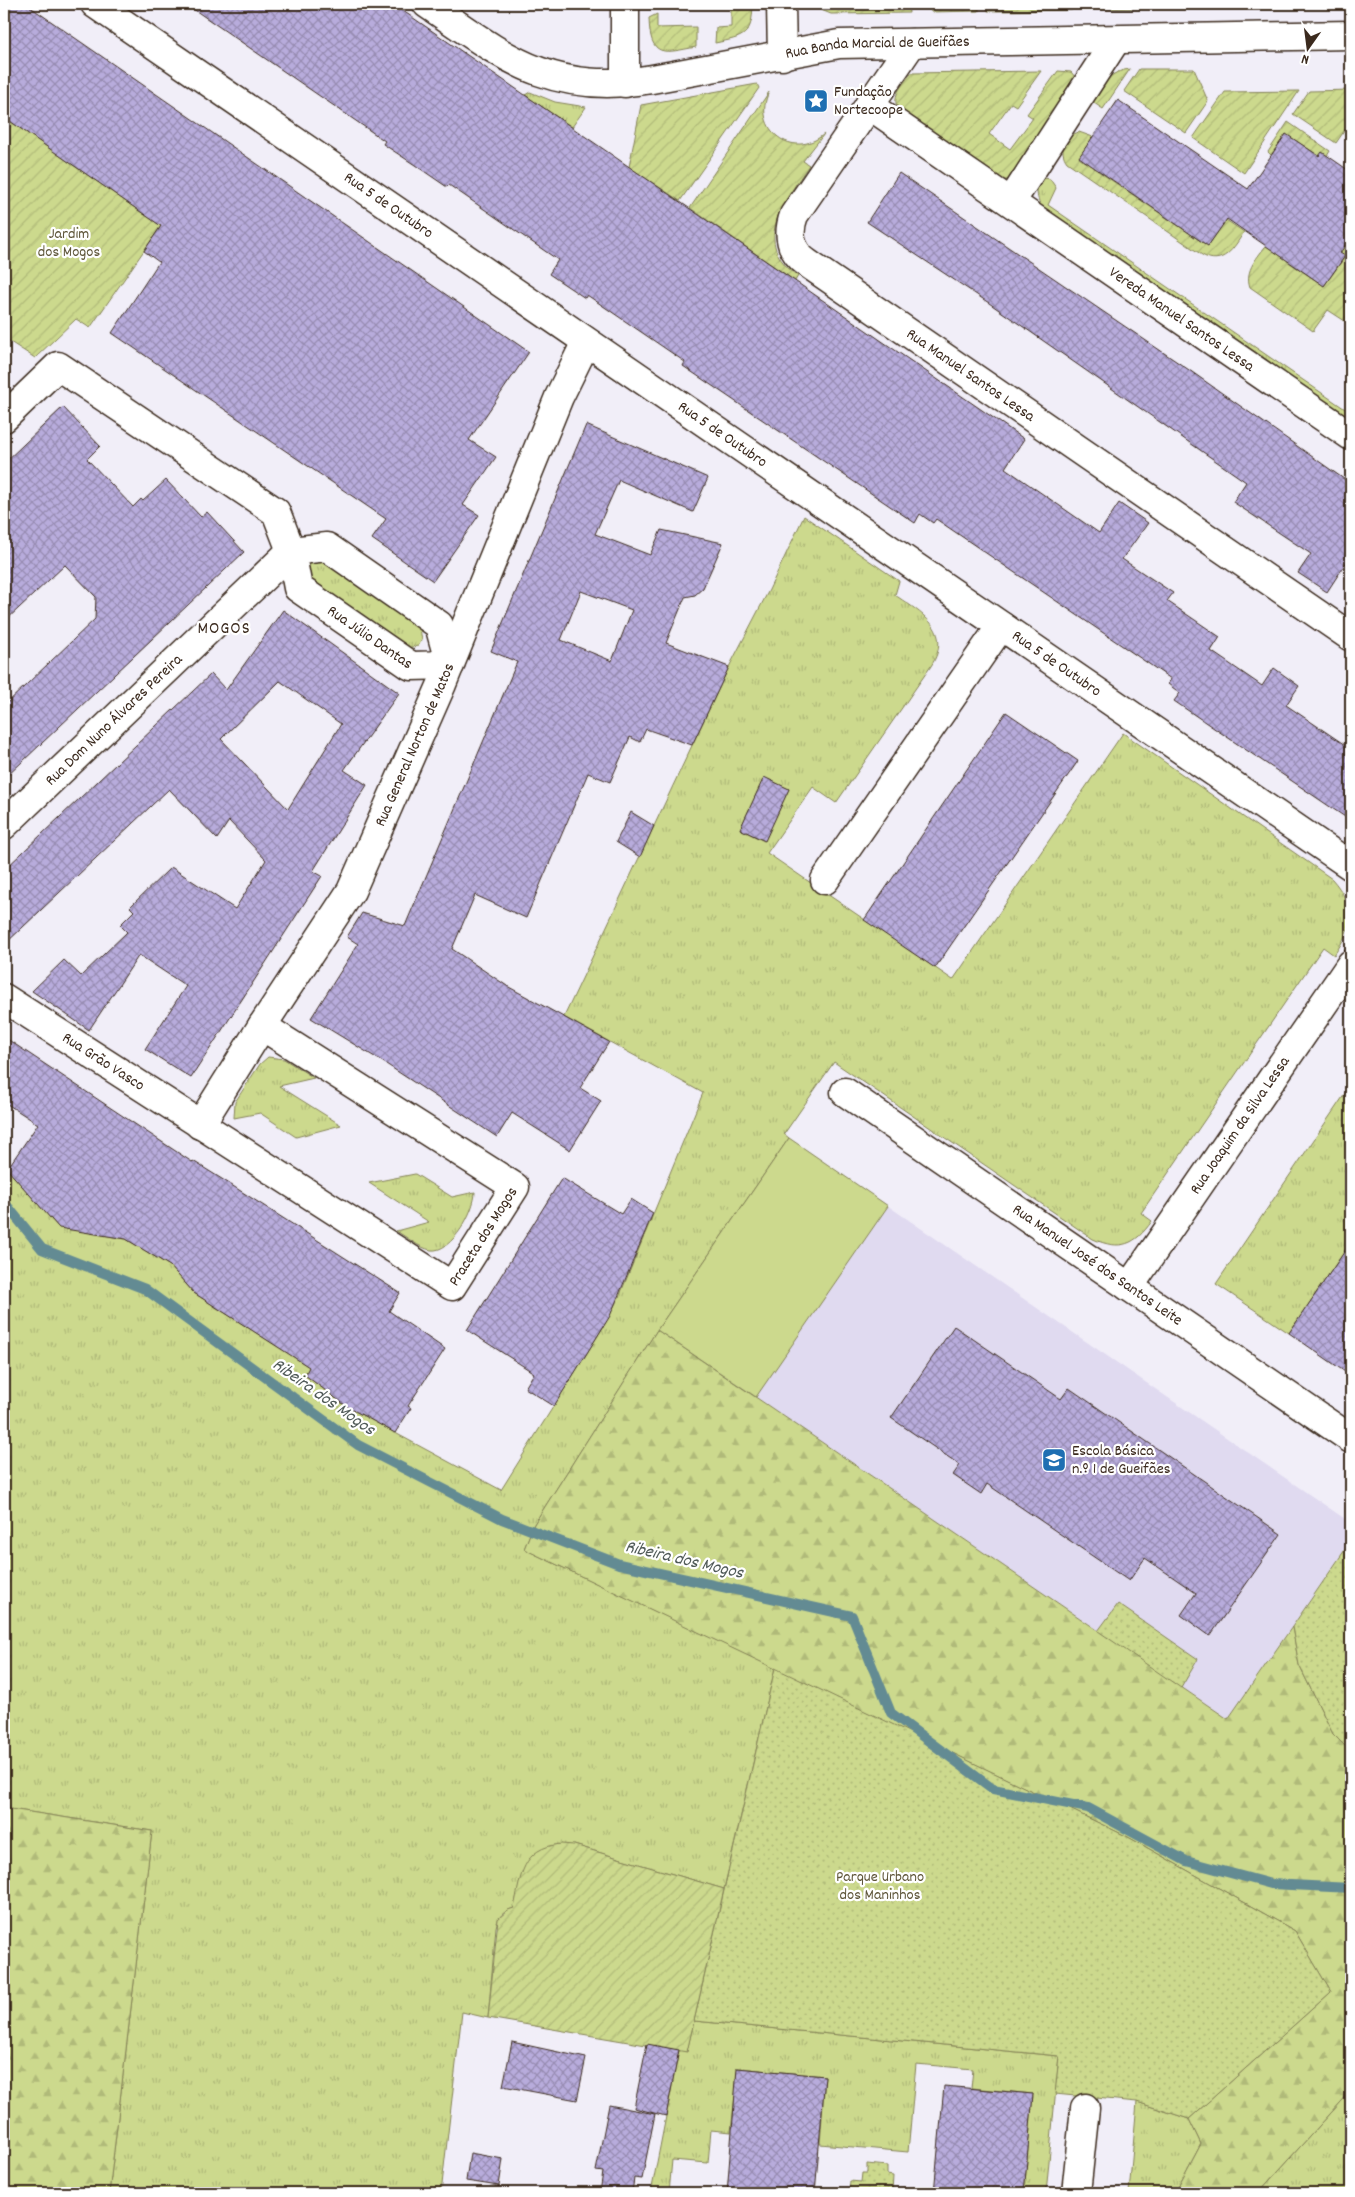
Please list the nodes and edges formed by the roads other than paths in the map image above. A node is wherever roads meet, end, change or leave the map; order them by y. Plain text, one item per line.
1 (95, 4) edge
2 (427, 4) edge
3 (625, 4) edge
4 (781, 4) edge
5 (1351, 35) edge
6 (1116, 40) junction
7 (912, 43) junction
8 (782, 56) junction
9 (625, 83) junction
10 (869, 105) junction
11 (1011, 202) junction
12 (586, 342) junction
13 (4, 418) edge
14 (1351, 436) edge
15 (291, 551) junction
16 (1001, 626) junction
17 (1351, 637) edge
18 (450, 665) junction
19 (4, 825) edge
20 (1351, 866) edge
21 (826, 880) dead end
22 (1351, 964) edge
23 (4, 998) edge
24 (262, 1026) junction
25 (845, 1092) dead end
26 (200, 1125) junction
27 (1129, 1287) junction
28 (1351, 1439) edge
29 (1084, 2108) dead end
30 (1076, 2193) edge

1 - 12 street, Rua 5 de Outubro
2 - 9 street, Rua Banda Marcial de Gueifães
3 - 9 street
4 - 8 street
5 - 6 street, Rua Banda Marcial de Gueifães
6 - 7 street, Rua Banda Marcial de Gueifães
6 - 11 street
7 - 8 street, Rua Banda Marcial de Gueifães
7 - 10 street, Rua Manuel Santos Lessa
8 - 9 street, Rua Banda Marcial de Gueifães
10 - 11 street, Vereda Manuel Santos Lessa
10 - 17 street, Rua Manuel Santos Lessa
11 - 14 street, Vereda Manuel Santos Lessa
12 - 16 street, Rua 5 de Outubro
12 - 18 street, Rua General Norton de Matos
13 - 15 street, Rua Júlio Dantas
15 - 18 street, Rua Júlio Dantas
15 - 18 street
15 - 19 street, Rua Dom Nuno Álvares Pereira
16 - 20 street, Rua 5 de Outubro
16 - 21 street
18 - 24 street, Rua General Norton de Matos
22 - 27 street, Rua Joaquim da Silva Lessa
23 - 26 street, Rua Grão Vasco
24 - 26 street, Rua General Norton de Matos
24 - 26 street, Praceta dos Mogos
25 - 27 street, Rua Manuel José dos Santos Leite
27 - 28 street, Rua Manuel José dos Santos Leite
29 - 30 street

